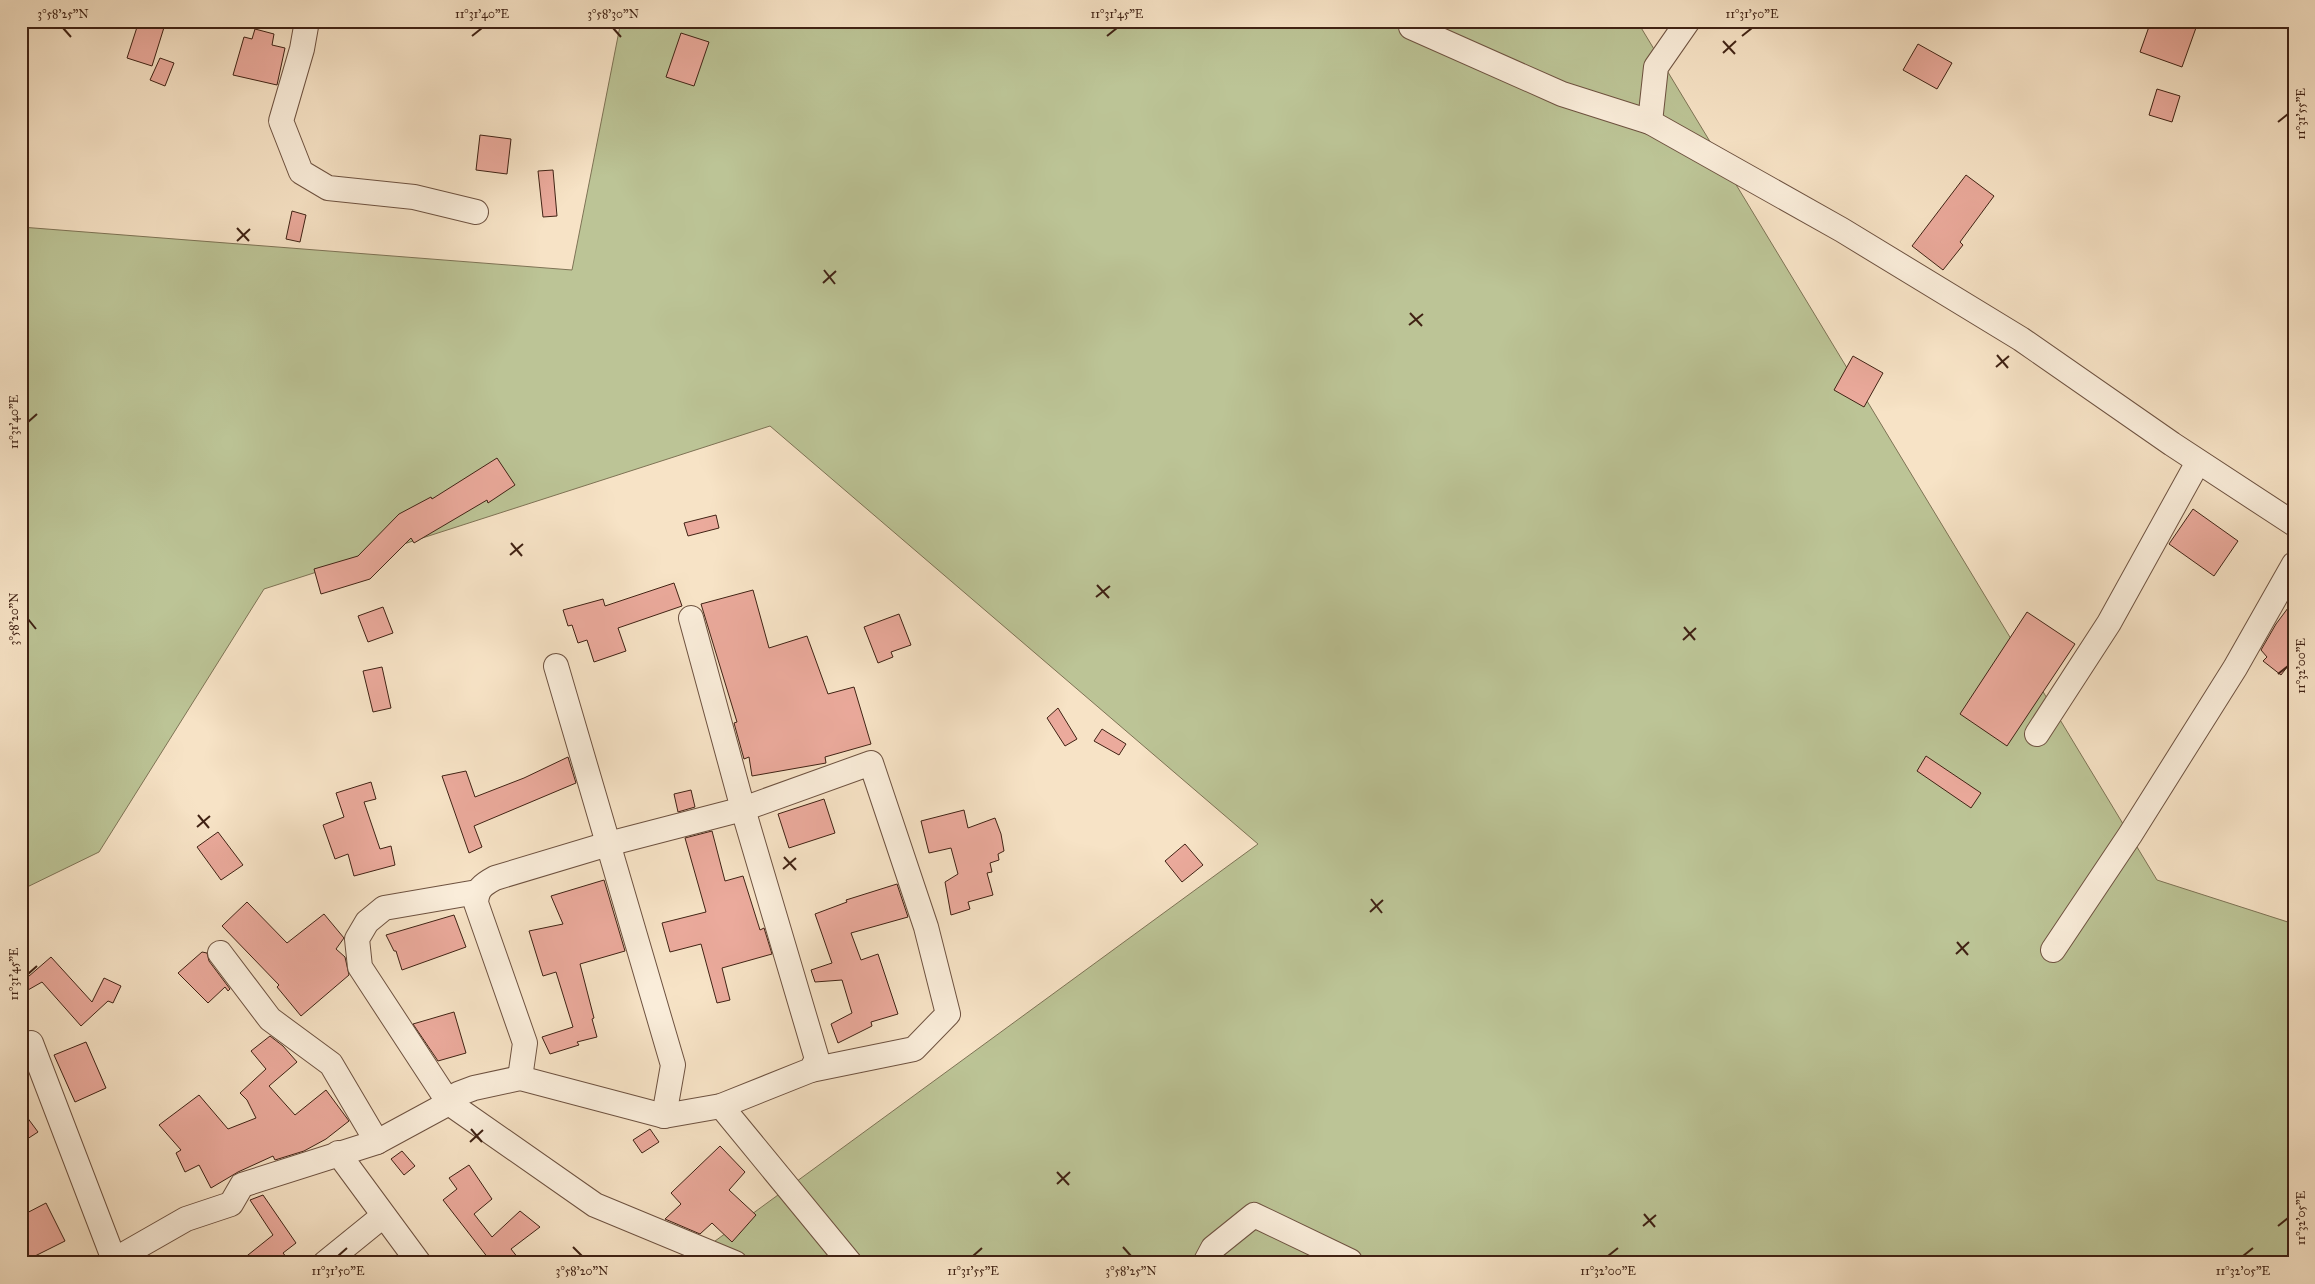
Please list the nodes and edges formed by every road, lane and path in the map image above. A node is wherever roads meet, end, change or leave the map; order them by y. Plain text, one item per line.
1 (307, 21) edge
2 (1688, 21) edge
3 (1411, 27) dead end
4 (1650, 122) junction
5 (476, 212) dead end
6 (2198, 462) junction
7 (2294, 524) edge
8 (2294, 564) edge
9 (691, 618) dead end
10 (556, 666) dead end
11 (2037, 734) dead end
12 (743, 809) junction
13 (608, 844) junction
14 (477, 892) junction
15 (2053, 950) dead end
16 (220, 953) dead end
17 (30, 1043) dead end
18 (811, 1070) junction
19 (520, 1078) junction
20 (449, 1103) junction
21 (721, 1106) junction
22 (664, 1116) junction
23 (377, 1142) junction
24 (338, 1153) junction
25 (383, 1216) junction
26 (112, 1261) edge
27 (1350, 1261) dead end
28 (325, 1263) edge
29 (419, 1263) edge
30 (735, 1263) edge
31 (850, 1263) edge
32 (1205, 1263) edge

1 - 5 street
2 - 4 street
3 - 4 street
4 - 6 street
6 - 7 street
6 - 11 street
8 - 15 street
9 - 12 street
10 - 13 street
12 - 13 street
12 - 18 street
12 - 18 street
13 - 14 street
13 - 22 street
14 - 19 street
14 - 20 street
16 - 23 street
17 - 26 street
18 - 21 street
19 - 20 street
19 - 22 street
20 - 23 street
20 - 30 street
21 - 22 street
21 - 31 street
23 - 24 street
24 - 25 street
24 - 26 street
25 - 28 street
25 - 29 street
27 - 32 street

